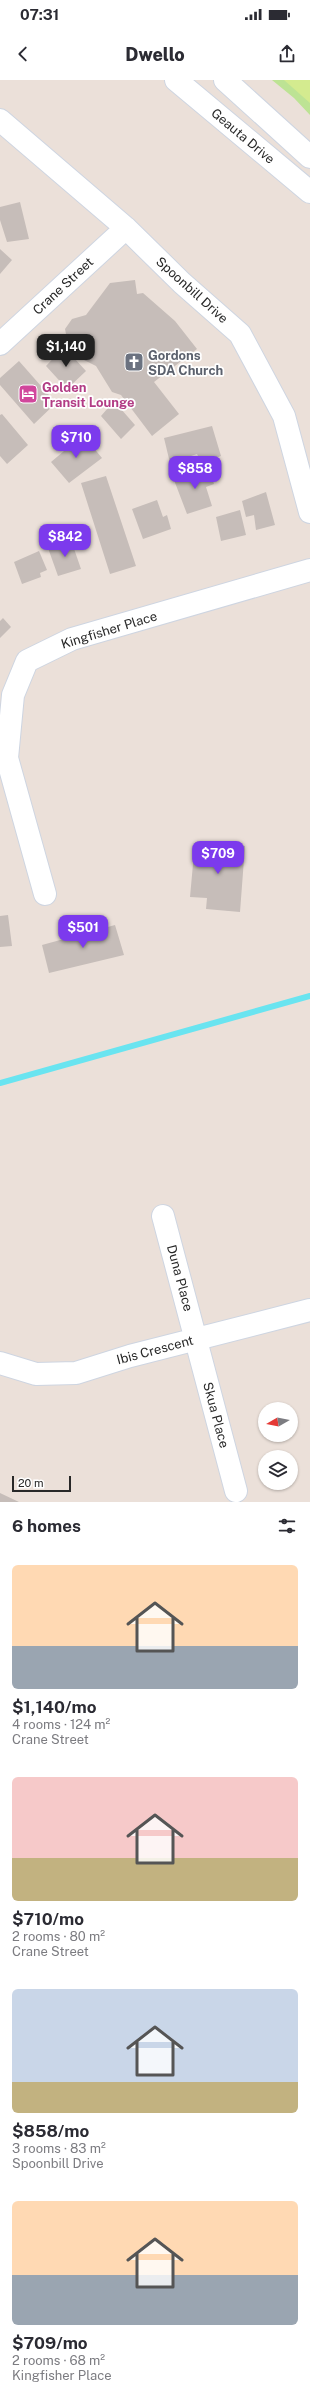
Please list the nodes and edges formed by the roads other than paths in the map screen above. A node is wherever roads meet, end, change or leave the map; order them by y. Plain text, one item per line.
1 (176, 80) edge
2 (225, 80) edge
3 (0, 120) edge
4 (310, 157) edge
5 (310, 192) edge
6 (126, 228) junction
7 (0, 344) edge
8 (310, 512) edge
9 (310, 570) edge
10 (45, 894) dead end
11 (163, 1216) dead end
12 (310, 1310) edge
13 (197, 1339) junction
14 (0, 1363) edge
15 (236, 1491) dead end

1 - 5 street, Geauta Drive
2 - 4 street
3 - 6 street, Spoonbill Drive
6 - 7 street, Crane Street
6 - 8 street, Spoonbill Drive
9 - 10 street, Kingfisher Place
11 - 13 street, Duna Place
12 - 13 street, Ibis Crescent
13 - 14 street, Ibis Crescent
13 - 15 street, Skua Place

